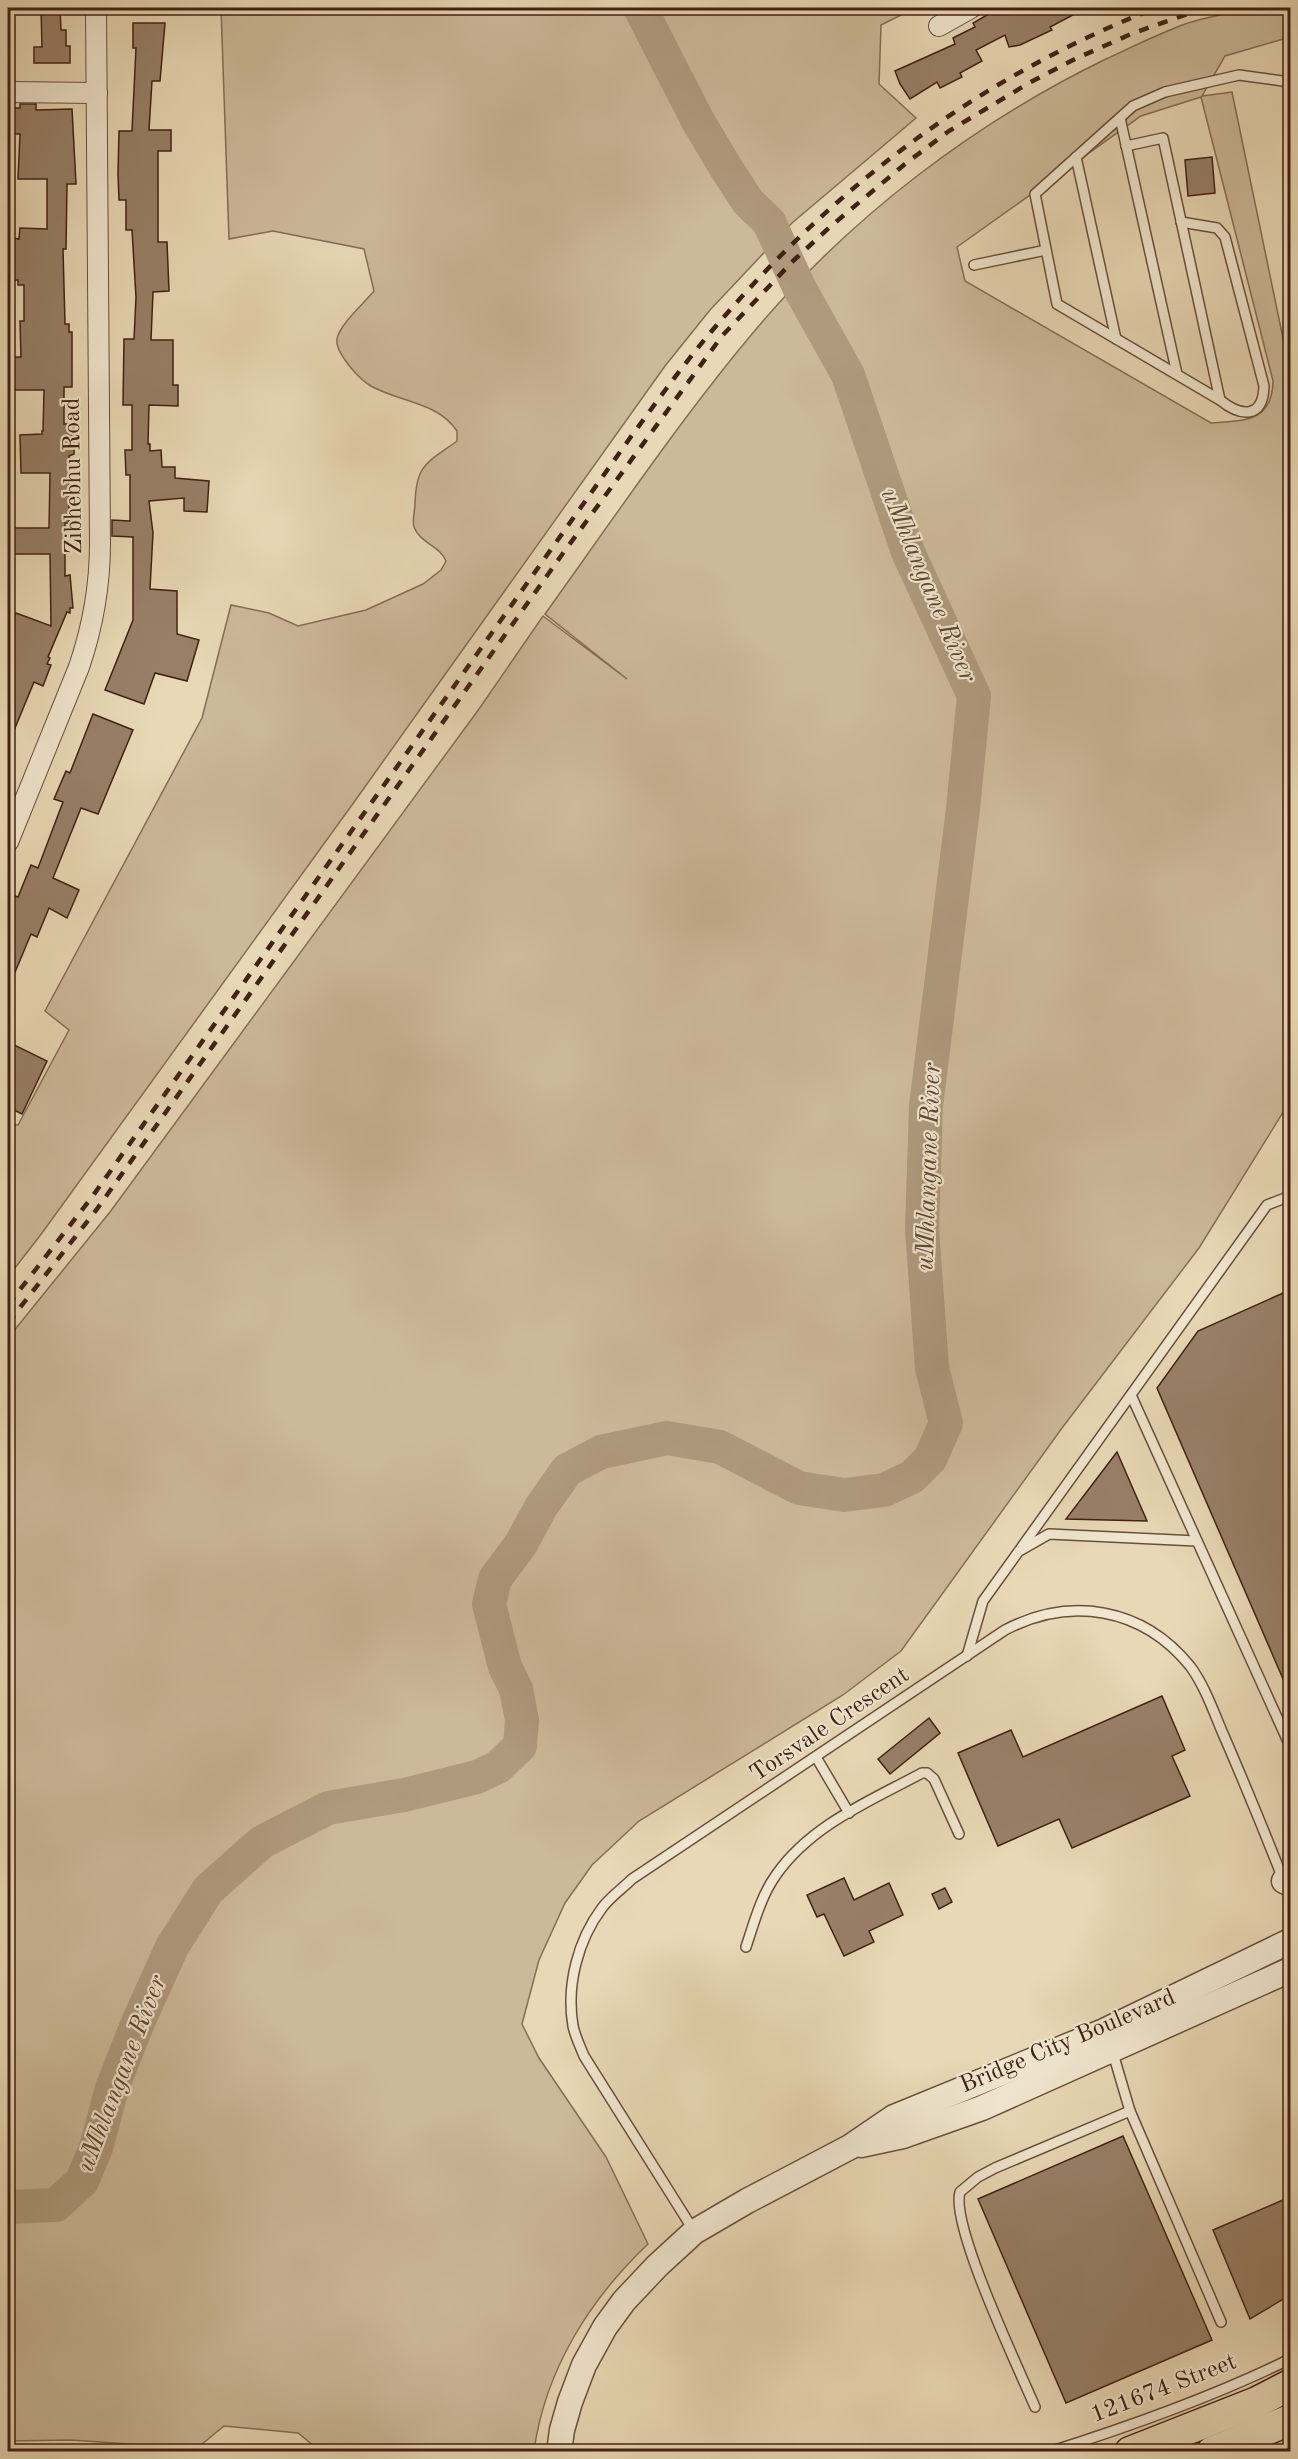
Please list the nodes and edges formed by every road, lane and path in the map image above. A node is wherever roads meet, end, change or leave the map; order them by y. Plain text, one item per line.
1 (96, 8) edge
2 (971, 8) edge
3 (939, 26) dead end
4 (1290, 82) edge
5 (8, 92) edge
6 (97, 93) junction
7 (1120, 118) junction
8 (1126, 146) junction
9 (1076, 157) junction
10 (1181, 222) junction
11 (1046, 250) junction
12 (974, 266) dead end
13 (1116, 339) junction
14 (1177, 374) junction
15 (1220, 400) junction
16 (8, 842) edge
17 (1290, 1196) edge
18 (1131, 1395) junction
19 (1197, 1541) junction
20 (1019, 1551) junction
21 (967, 1656) junction
22 (1290, 1746) edge
23 (816, 1757) junction
24 (849, 1813) junction
25 (959, 1834) dead end
26 (1288, 1887) edge
27 (1290, 1941) edge
28 (746, 1947) dead end
29 (1290, 1970) edge
30 (1108, 2041) junction
31 (1130, 2111) junction
32 (694, 2232) junction
33 (1221, 2322) dead end
34 (1290, 2359) edge
35 (1290, 2385) edge
36 (1035, 2407) dead end
37 (1290, 2420) edge
38 (559, 2451) edge
39 (1049, 2451) edge
40 (1130, 2451) edge
41 (1212, 2451) edge

1 - 6 street, Zibhebhu Road
2 - 3 street
4 - 7 lane
5 - 6 street
6 - 16 street, Zibhebhu Road
7 - 8 lane
7 - 9 lane
8 - 10 lane
8 - 14 lane
9 - 11 lane
9 - 13 lane
10 - 15 lane
10 - 15 lane
11 - 12 lane
11 - 13 lane
13 - 14 lane
14 - 15 lane
17 - 18 lane
18 - 19 lane
18 - 20 lane
19 - 20 lane
19 - 22 lane
20 - 21 lane
21 - 23 lane, Torsvale Crescent
21 - 26 lane, Torsvale Crescent
23 - 24 lane
23 - 32 lane, Torsvale Crescent
24 - 25 lane
24 - 28 lane
27 - 30 street, Bridge City Boulevard
29 - 30 street, Bridge City Boulevard
30 - 31 lane
30 - 32 street, Bridge City Boulevard
31 - 33 lane
31 - 36 lane
32 - 38 street, Bridge City Boulevard
34 - 39 lane, 121674 Street
35 - 40 main road
37 - 41 main road

